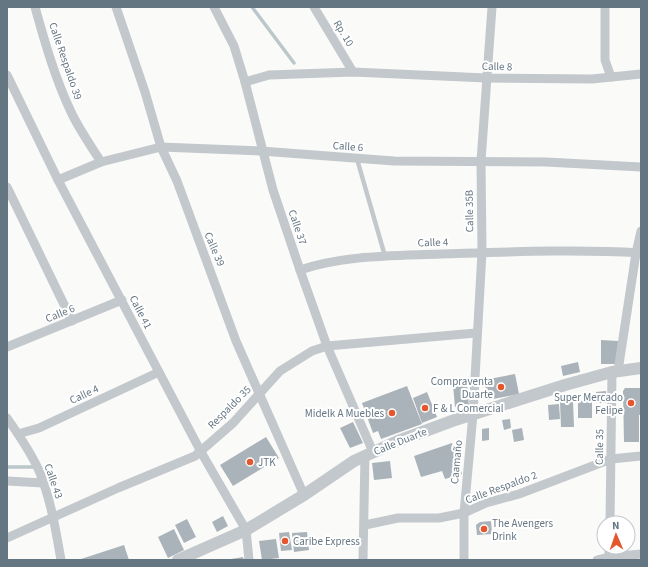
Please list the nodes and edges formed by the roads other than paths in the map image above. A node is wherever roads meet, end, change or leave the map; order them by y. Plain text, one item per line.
1 (35, 7) edge
2 (116, 7) edge
3 (214, 7) edge
4 (314, 7) edge
5 (492, 7) edge
6 (605, 7) edge
7 (353, 72) junction
8 (641, 74) edge
9 (7, 75) edge
10 (611, 77) junction
11 (486, 78) junction
12 (245, 82) junction
13 (160, 147) junction
14 (262, 151) junction
15 (357, 159) junction
16 (481, 161) junction
17 (101, 162) junction
18 (641, 167) edge
19 (58, 180) junction
20 (7, 187) edge
21 (641, 231) edge
22 (482, 252) junction
23 (638, 253) edge
24 (385, 256) junction
25 (300, 270) junction
26 (122, 300) junction
27 (72, 321) junction
28 (476, 333) junction
29 (327, 346) junction
30 (7, 347) edge
31 (641, 368) edge
32 (159, 372) junction
33 (615, 372) junction
34 (260, 393) junction
35 (473, 414) junction
36 (7, 418) edge
37 (18, 434) junction
38 (201, 452) junction
39 (369, 453) junction
40 (641, 456) edge
41 (611, 459) junction
42 (7, 481) edge
43 (43, 484) junction
44 (304, 495) junction
45 (464, 513) junction
46 (610, 515) edge
47 (53, 518) junction
48 (365, 525) junction
49 (246, 530) junction
50 (7, 538) edge
51 (641, 554) edge
52 (609, 558) edge
53 (61, 560) edge
54 (178, 560) edge
55 (249, 560) edge
56 (363, 560) edge
57 (464, 560) edge
58 (597, 560) edge

1 - 17 street, Calle Respaldo 39
2 - 13 street, Calle 39
3 - 12 street, Calle 37
4 - 7 street, Rp. 10
5 - 11 street, Calle 35B
6 - 10 street
7 - 11 street, Calle 8
7 - 12 street, Calle 8
8 - 10 street, Calle 8
9 - 19 street, Calle 41
10 - 11 street, Calle 8
11 - 16 street, Calle 35B
12 - 14 street, Calle 37
13 - 14 street, Calle 6
13 - 17 street, Calle 6
13 - 34 street, Calle 39
14 - 15 street, Calle 6
14 - 25 street, Calle 37
15 - 16 street, Calle 6
15 - 24 lane
16 - 18 street, Calle 6
16 - 22 street, Calle 35B
17 - 19 street, Calle 6
19 - 26 street, Calle 41
20 - 27 street
21 - 23 street, Calle 35
22 - 23 street, Calle 4
22 - 24 street, Calle 4
22 - 28 street, Calle 35B
23 - 33 street, Calle 35
24 - 25 street, Calle 4
25 - 29 street, Calle 37
26 - 27 street, Calle 6
26 - 32 street, Calle 41
27 - 30 street, Calle 6
28 - 29 street, Respaldo 35
28 - 35 street, Calle 35B
29 - 34 street, Respaldo 35
29 - 39 street, Calle 37
31 - 33 street, Calle Duarte
32 - 37 street, Calle 4
32 - 38 street, Calle 41
33 - 35 street, Calle Duarte
33 - 41 street, Calle 35
34 - 38 street, Respaldo 35
34 - 44 street, Calle 39
35 - 39 street, Calle Duarte
35 - 45 street, Caamaño
36 - 37 street, Calle 43
37 - 43 street, Calle 43
38 - 47 street, Respaldo 35
38 - 49 street, Calle 41
39 - 44 street, Calle Duarte
39 - 48 street
40 - 41 street, Calle Respaldo 2
41 - 45 street, Calle Respaldo 2
41 - 46 street, Calle 35
42 - 43 street
43 - 47 street, Calle 43
44 - 49 street, Calle Duarte
45 - 48 street, Calle Respaldo 2
45 - 57 street, Caamaño
47 - 50 street, Respaldo 35
47 - 53 street, Calle 43
48 - 56 street
49 - 54 street, Calle Duarte
49 - 55 street, Calle 41
51 - 52 street
52 - 58 street

